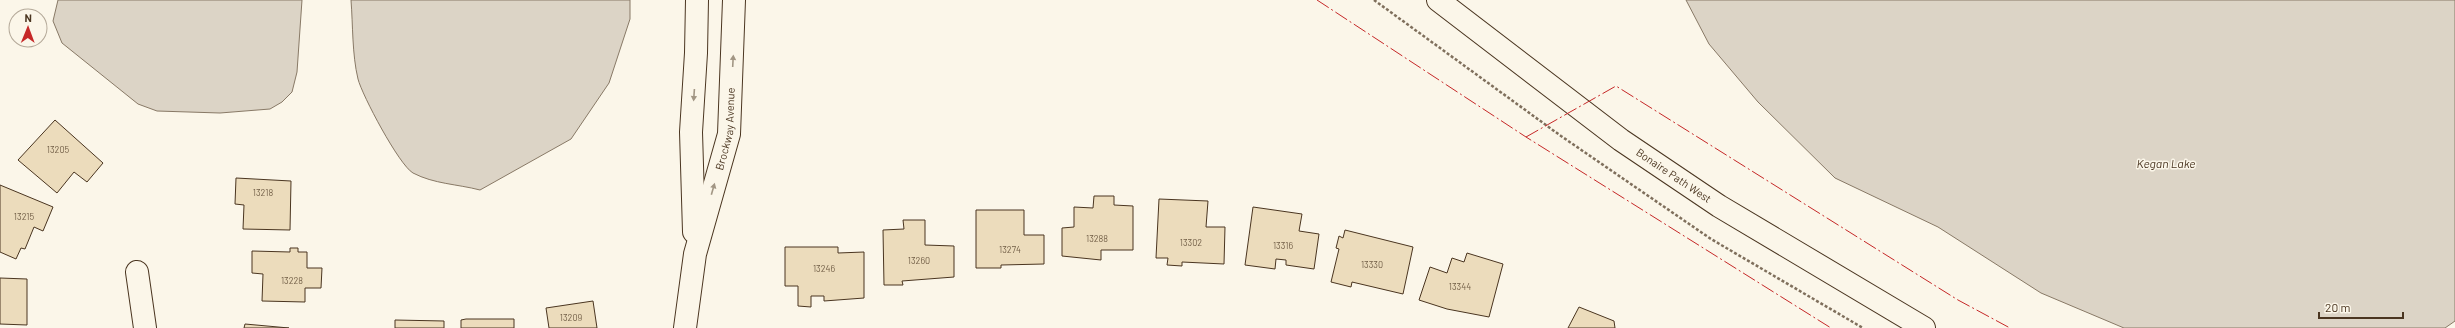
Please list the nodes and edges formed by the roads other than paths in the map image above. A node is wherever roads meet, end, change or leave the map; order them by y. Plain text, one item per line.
1 (697, 0) edge
2 (734, 0) edge
3 (1438, 0) edge
4 (695, 254) junction
5 (137, 272) dead end
6 (145, 328) edge
7 (685, 328) edge
8 (1924, 328) edge

1 -> 4 street, Brockway Avenue
4 -> 2 street, Brockway Avenue
3 - 8 street, Bonaire Path West
4 - 7 street, Brockway Avenue
5 - 6 street

